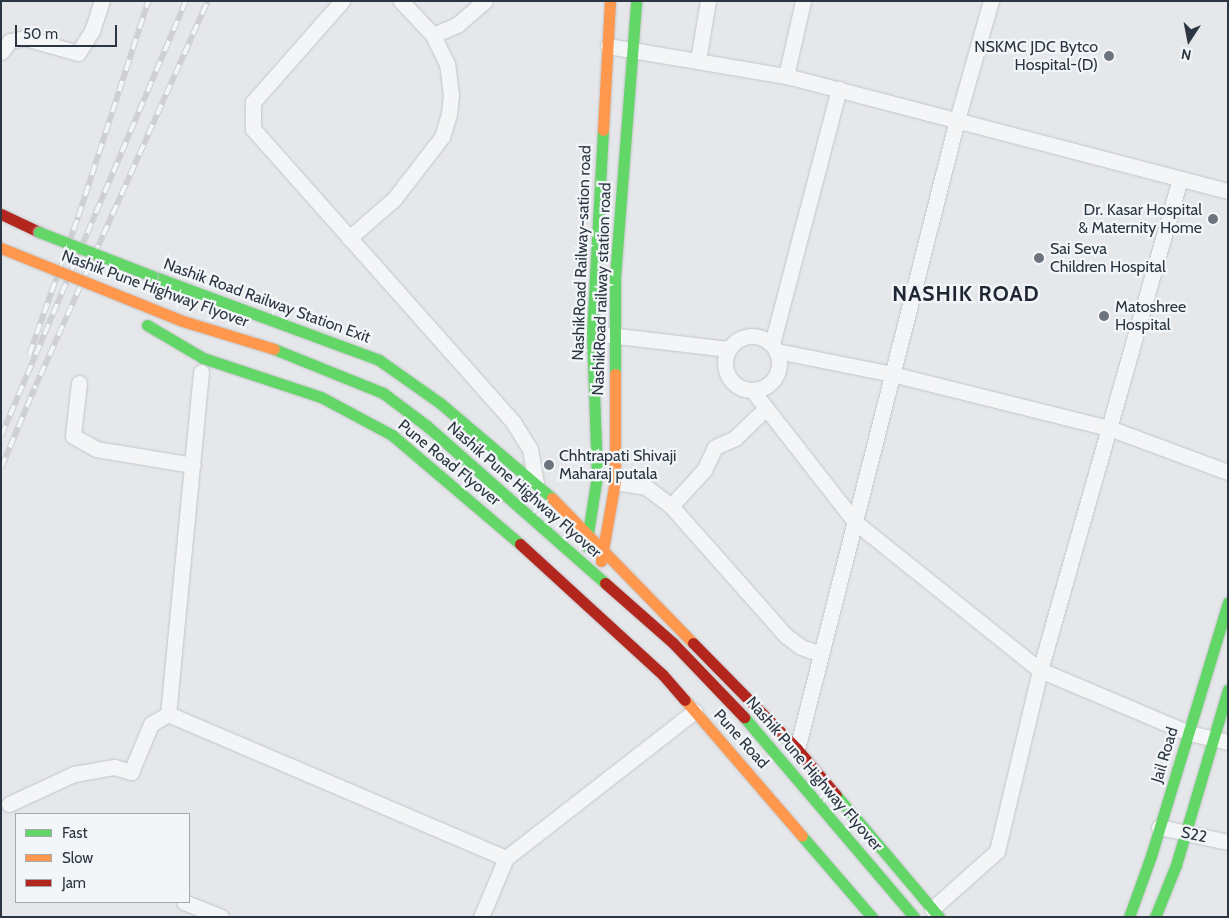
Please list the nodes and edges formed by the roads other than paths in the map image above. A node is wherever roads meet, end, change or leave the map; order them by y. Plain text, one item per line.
1 (102, 1) edge
2 (342, 1) edge
3 (401, 1) edge
4 (485, 1) edge
5 (610, 1) edge
6 (636, 1) edge
7 (708, 1) edge
8 (803, 1) edge
9 (991, 1) edge
10 (433, 35) junction
11 (608, 46) junction
12 (632, 51) junction
13 (1, 52) edge
14 (698, 60) junction
15 (786, 76) junction
16 (839, 89) junction
17 (957, 120) junction
18 (1180, 179) junction
19 (1228, 192) edge
20 (1, 214) edge
21 (349, 238) junction
22 (1, 248) edge
23 (592, 333) junction
24 (613, 335) junction
25 (207, 344) dead end
26 (774, 348) junction
27 (728, 350) junction
28 (202, 366) junction
29 (892, 374) junction
30 (305, 378) dead end
31 (79, 383) dead end
32 (333, 389) dead end
33 (752, 390) junction
34 (765, 409) junction
35 (374, 410) dead end
36 (1109, 428) junction
37 (192, 465) junction
38 (1228, 472) edge
39 (536, 482) junction
40 (615, 482) junction
41 (671, 506) junction
42 (855, 522) junction
43 (589, 536) junction
44 (604, 550) junction
45 (574, 595) junction
46 (592, 597) junction
47 (1228, 602) edge
48 (619, 618) dead end
49 (821, 654) junction
50 (1040, 670) junction
51 (1228, 690) edge
52 (695, 711) junction
53 (168, 714) junction
54 (1188, 733) junction
55 (1220, 740) edge
56 (797, 749) junction
57 (9, 804) dead end
58 (1160, 827) junction
59 (1185, 833) junction
60 (1228, 842) edge
61 (506, 858) junction
62 (186, 903) edge
63 (936, 913) edge
64 (221, 917) edge
65 (481, 917) edge
66 (872, 917) edge
67 (914, 917) edge
68 (1129, 917) edge
69 (1155, 917) edge

1 - 13 street
2 - 21 street
3 - 10 street
4 - 10 street
5 - 11 main road, NashikRoad Railway-sation road
6 - 12 main road, NashikRoad railway station road
7 - 14 street
8 - 15 street
9 - 17 street
10 - 21 street
11 - 12 street
11 - 23 main road, NashikRoad Railway-sation road
12 - 14 street
12 - 24 main road, NashikRoad railway station road
14 - 15 street
15 - 16 street
16 - 17 street
16 - 26 street
17 - 18 street
17 - 29 street
18 - 19 street
18 - 36 street
20 - 39 main road, Nashik Road Railway Station Exit, bridge
21 - 39 street
22 - 67 main road, Nashik Pune Highway Flyover, bridge
23 - 24 street
23 - 43 main road, NashikRoad Railway-sation road
24 - 27 street
24 - 40 main road, NashikRoad railway station road
25 - 28 main road, Pune Road Flyover
26 - 27 street
26 - 29 street
26 - 33 street
27 - 33 street
28 - 37 street
28 - 45 main road, Pune Road Flyover
29 - 36 street
29 - 42 street
30 - 32 main road
31 - 37 street
33 - 34 street
34 - 41 street
34 - 42 street
35 - 48 main road, Nashik Pune Highway Flyover
36 - 38 street
36 - 50 street
37 - 53 street
39 - 43 main road, Nashik Road Railway Station Exit
40 - 41 street
40 - 44 main road, NashikRoad railway station road
41 - 49 street
42 - 49 street
42 - 50 street
43 - 44 main road, Nashik Road Railway Station Exit
43 - 45 main road, NashikRoad Railway-sation road
44 - 46 main road, NashikRoad railway station road
44 - 56 main road, Nashik Road Railway Station Exit
45 - 46 main road, Pune Road
46 - 52 main road, Pune Road
47 - 54 main road, Jail Road
49 - 56 street
50 - 54 street
50 - 63 street
51 - 55 main road
52 - 61 street
52 - 66 main road, Pune Road
53 - 57 street
53 - 61 street
54 - 55 street
54 - 58 main road, Jail Road
55 - 59 main road
56 - 63 main road, Nashik Road Railway Station Exit
58 - 59 street, S22
58 - 68 main road, Jail Road
59 - 60 street, S22
59 - 69 main road
61 - 65 street
62 - 64 street

